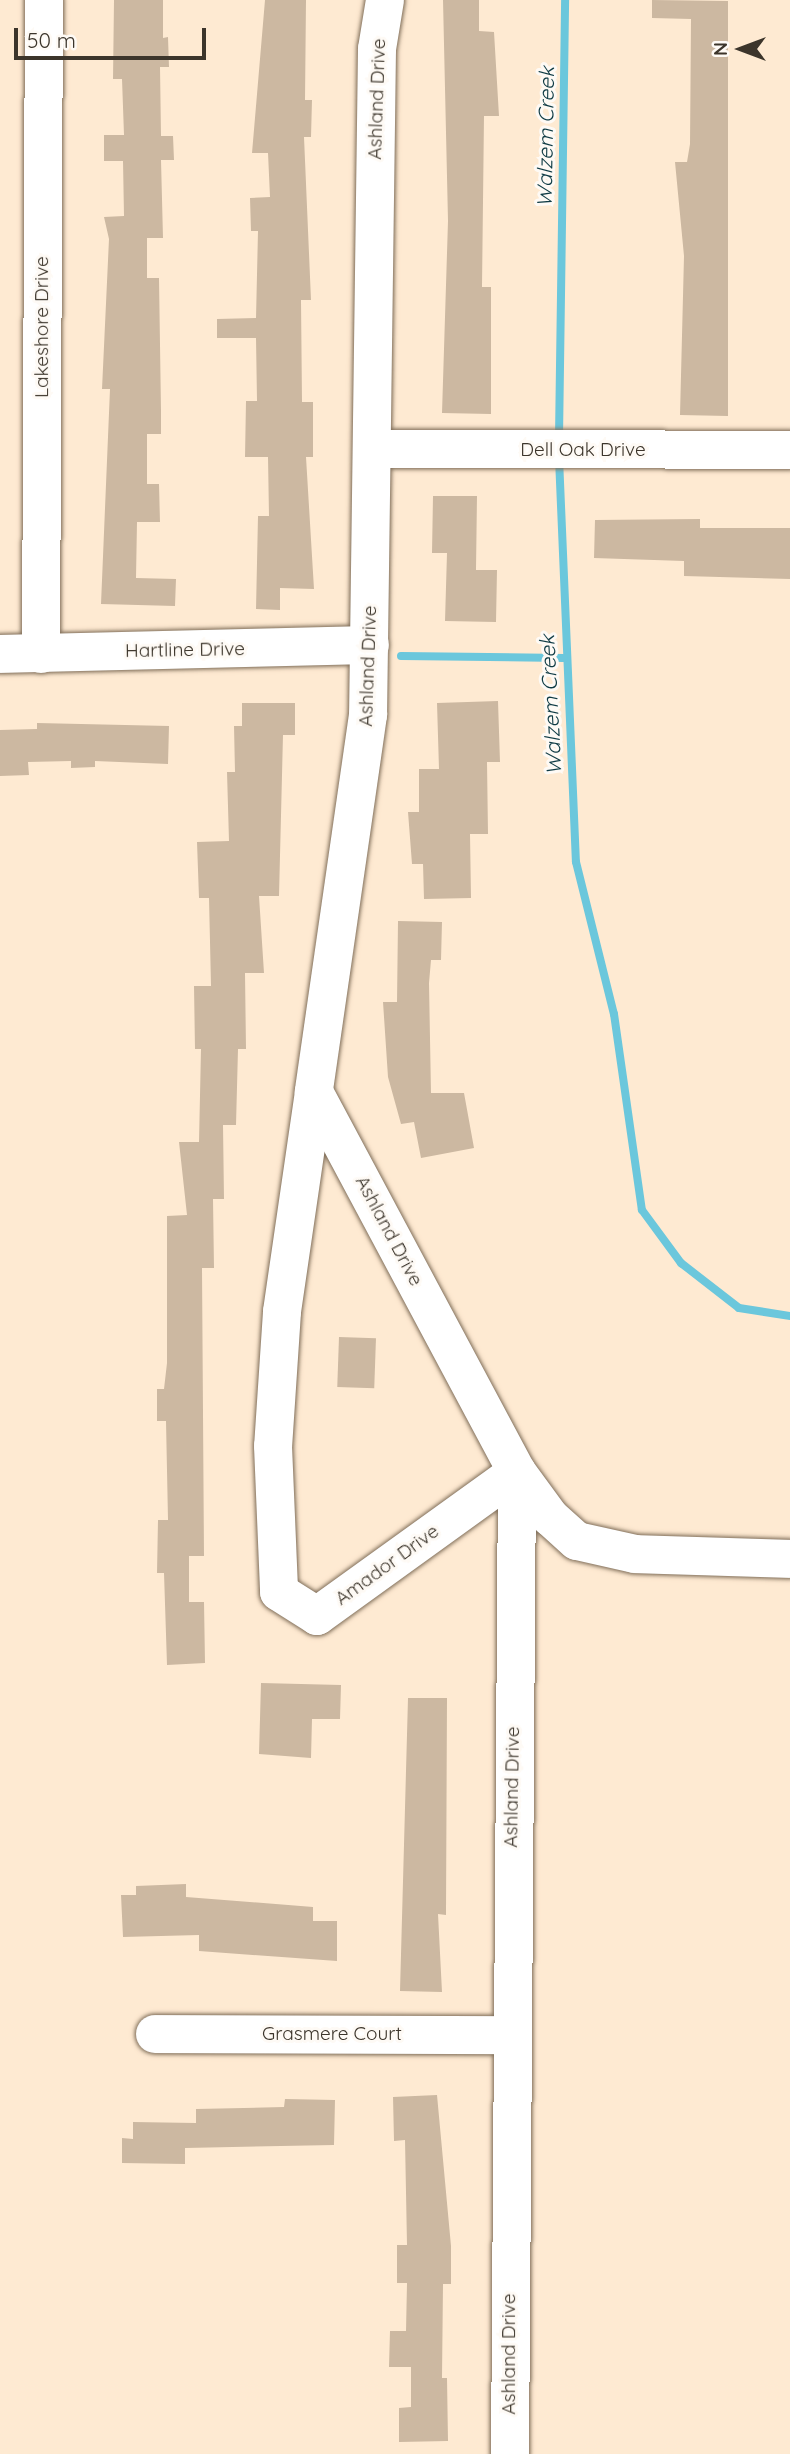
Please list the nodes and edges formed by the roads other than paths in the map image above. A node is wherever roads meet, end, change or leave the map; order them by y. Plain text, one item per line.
1 (44, 0) edge
2 (385, 0) edge
3 (376, 449) junction
4 (790, 450) edge
5 (370, 645) junction
6 (0, 654) edge
7 (41, 654) junction
8 (314, 1092) junction
9 (517, 1472) junction
10 (790, 1559) edge
11 (155, 2034) dead end
12 (509, 2035) junction
13 (510, 2454) edge

1 - 7 street, Lakeshore Drive
2 - 3 street, Ashland Drive
3 - 4 street, Dell Oak Drive
3 - 5 street, Ashland Drive
5 - 7 street, Hartline Drive
5 - 8 street, Ashland Drive
6 - 7 street, Hartline Drive
8 - 9 street, Ashland Drive
8 - 9 street, Amador Drive
9 - 10 street
9 - 12 street, Ashland Drive
11 - 12 street, Grasmere Court
12 - 13 street, Ashland Drive

